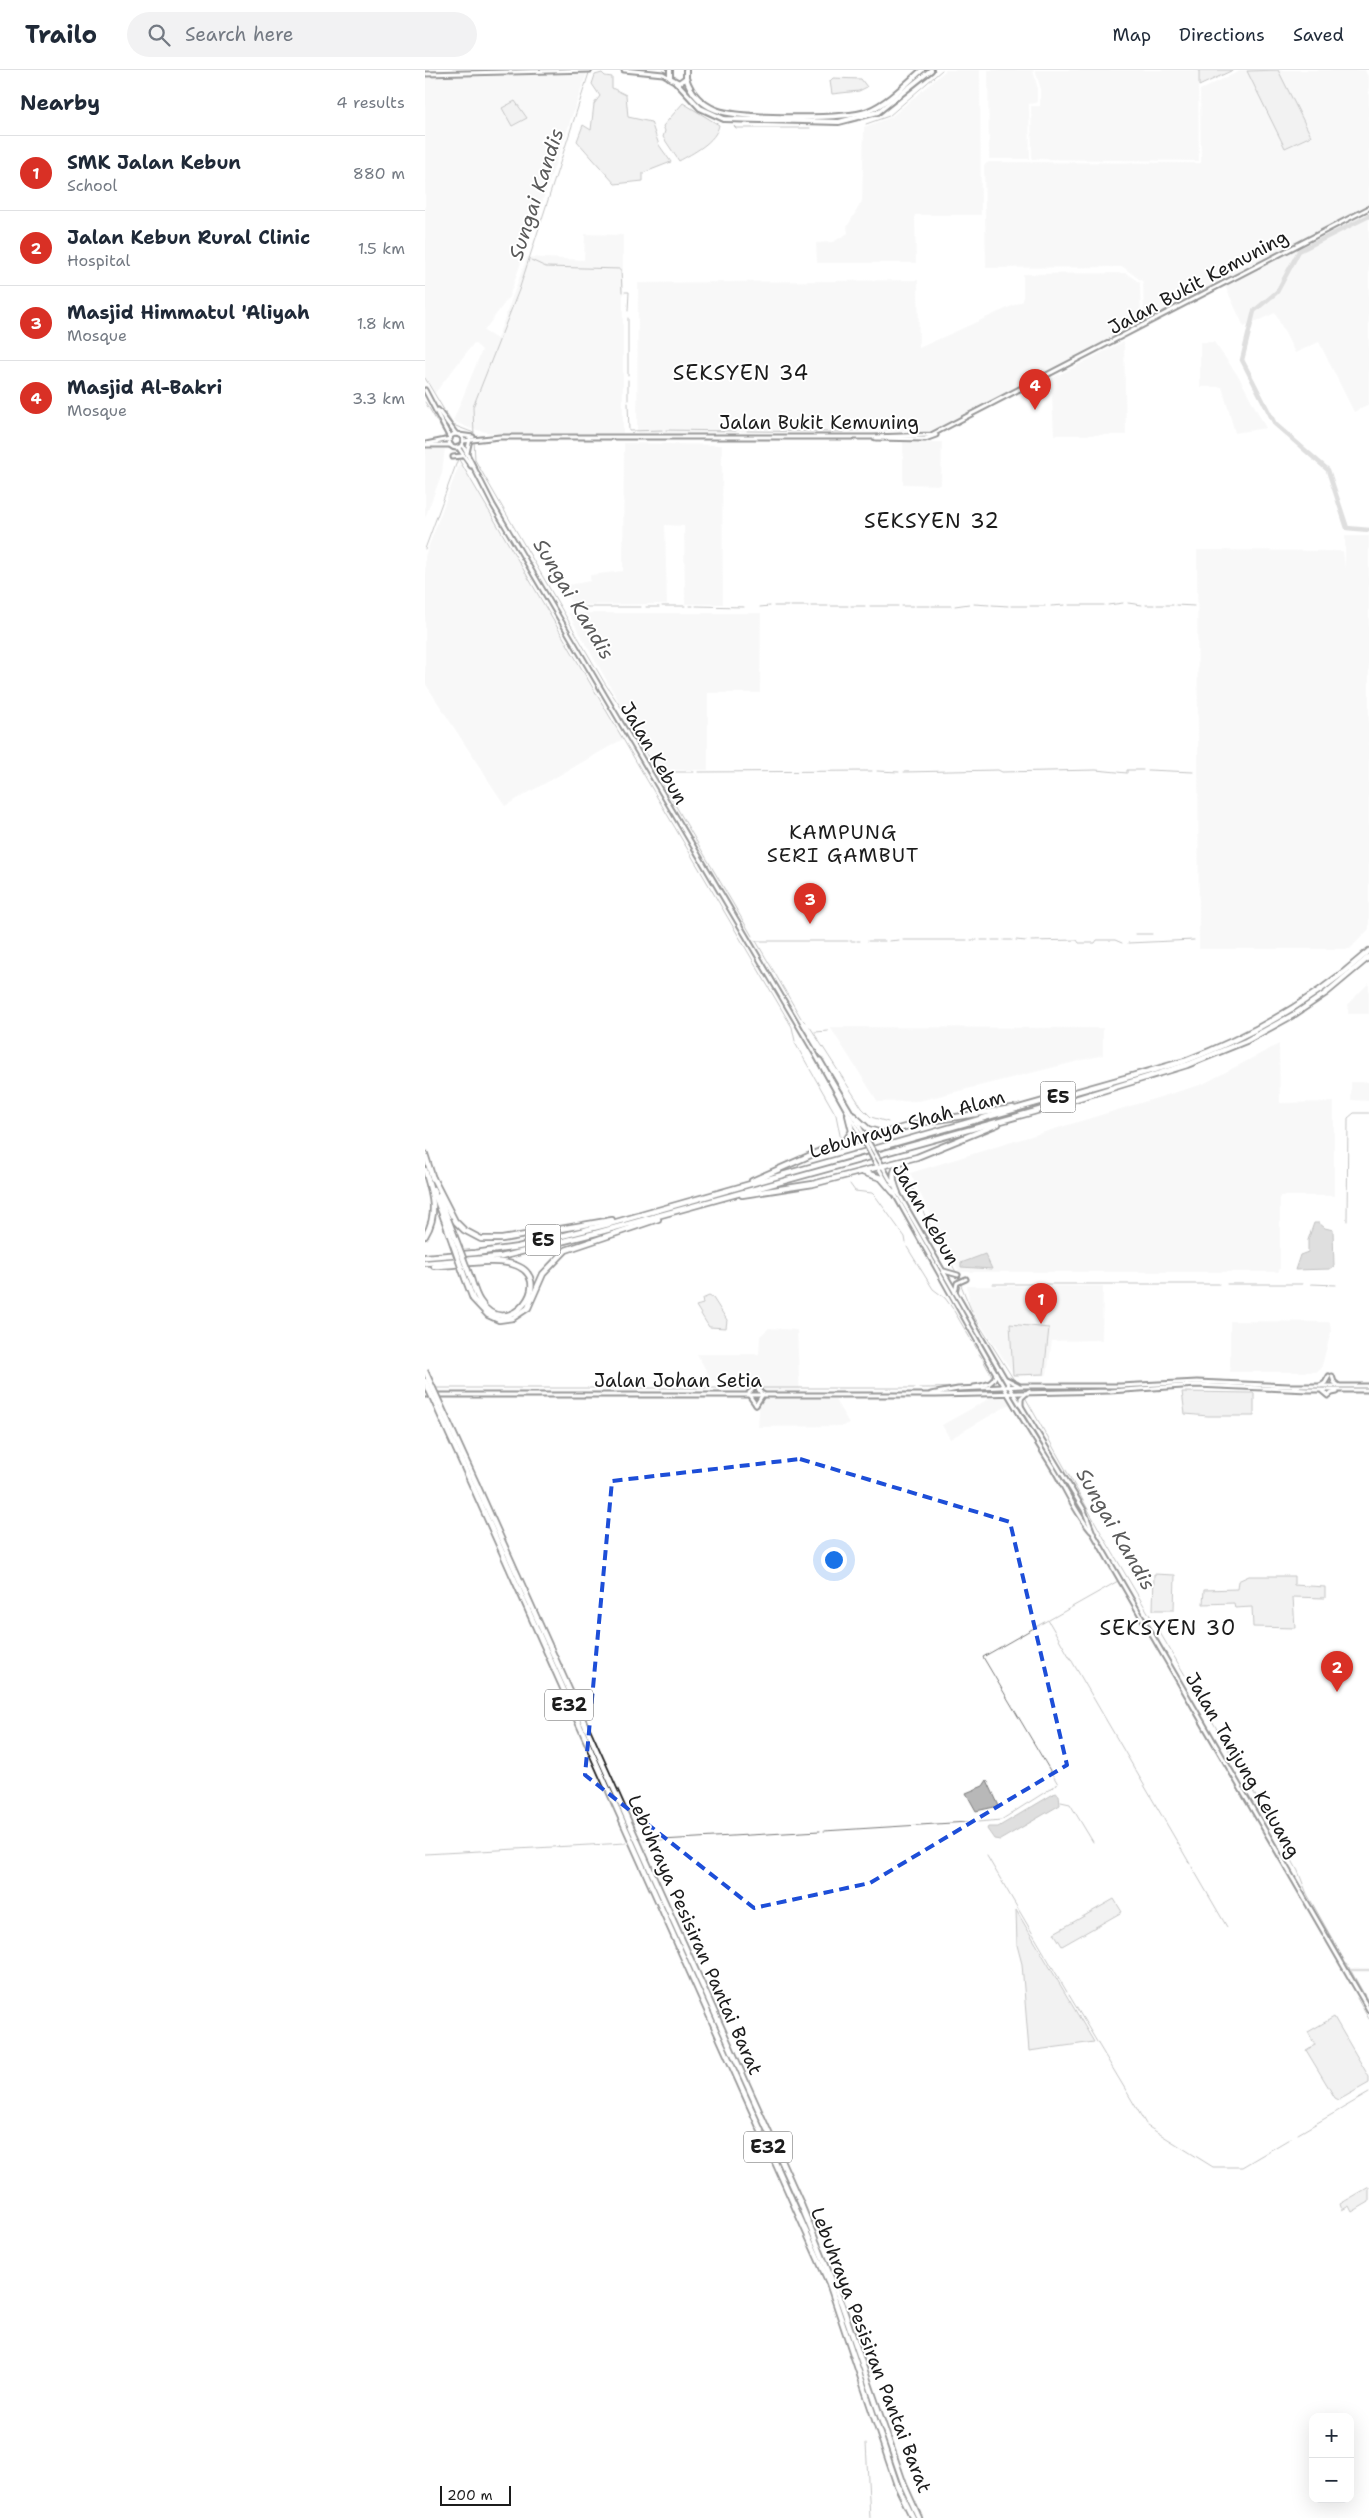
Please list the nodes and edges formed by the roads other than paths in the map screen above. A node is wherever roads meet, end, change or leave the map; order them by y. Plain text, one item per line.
1 (590, 70) edge
2 (624, 70) edge
3 (671, 70) edge
4 (686, 70) edge
5 (922, 70) edge
6 (931, 70) edge
7 (425, 74) edge
8 (670, 78) junction
9 (686, 78) junction
10 (676, 82) junction
11 (1369, 208) edge
12 (425, 390) edge
13 (433, 404) junction
14 (458, 434) junction
15 (484, 437) junction
16 (450, 438) junction
17 (470, 439) junction
18 (461, 444) junction
19 (425, 445) edge
20 (451, 445) junction
21 (463, 456) junction
22 (453, 457) dead end
23 (470, 461) junction
24 (472, 467) junction
25 (1369, 951) edge
26 (1369, 958) edge
27 (1037, 1103) junction
28 (1033, 1112) junction
29 (851, 1116) junction
30 (884, 1133) junction
31 (864, 1139) junction
32 (838, 1146) junction
33 (425, 1154) edge
34 (907, 1159) junction
35 (878, 1163) junction
36 (425, 1170) edge
37 (859, 1172) junction
38 (433, 1178) junction
39 (722, 1191) junction
40 (896, 1193) junction
41 (702, 1204) junction
42 (659, 1209) junction
43 (446, 1219) junction
44 (425, 1236) edge
45 (425, 1257) edge
46 (425, 1265) edge
47 (941, 1269) junction
48 (958, 1275) dead end
49 (467, 1277) junction
50 (966, 1279) dead end
51 (956, 1296) junction
52 (425, 1371) edge
53 (996, 1372) junction
54 (1004, 1377) junction
55 (425, 1381) edge
56 (1023, 1386) junction
57 (1317, 1386) junction
58 (1341, 1386) junction
59 (1005, 1387) junction
60 (1010, 1387) junction
61 (1135, 1387) junction
62 (1369, 1388) edge
63 (961, 1389) junction
64 (1320, 1390) junction
65 (1362, 1390) junction
66 (1012, 1391) junction
67 (1030, 1391) junction
68 (1007, 1392) junction
69 (746, 1393) junction
70 (763, 1393) junction
71 (931, 1394) junction
72 (425, 1395) edge
73 (1021, 1407) junction
74 (475, 1486) junction
75 (1079, 1502) junction
76 (1075, 1505) junction
77 (1093, 1533) junction
78 (1369, 2010) edge
79 (913, 2518) edge
80 (919, 2518) edge

1 - 7 main road
2 - 8 main road
3 - 8 main road
4 - 9 main road
5 - 9 main road
6 - 10 main road
8 - 10 main road
9 - 10 main road
11 - 15 main road, Jalan Bukit Kemuning
12 - 13 main road
13 - 14 main road
13 - 16 main road
14 - 15 main road, Jalan Bukit Kemuning
14 - 16 main road
14 - 18 main road
15 - 17 main road, Jalan Bukit Kemuning
16 - 19 main road
16 - 20 main road
17 - 18 main road, Jalan Bukit Kemuning
17 - 23 main road
18 - 20 main road
18 - 21 main road, Jalan Kebun
18 - 23 main road, Jalan Kebun
19 - 20 main road
21 - 22 main road
21 - 24 main road, Jalan Kebun
23 - 24 main road, Jalan Kebun
24 - 29 main road, Jalan Kebun
25 - 27 highway, Lebuhraya Shah Alam / E5
26 - 28 highway, Lebuhraya Shah Alam / E5
27 - 30 highway
27 - 39 highway, Lebuhraya Shah Alam / E5
28 - 34 highway
28 - 41 highway, Lebuhraya Shah Alam / E5
29 - 30 highway
29 - 31 main road, Jalan Kebun
29 - 32 highway
30 - 31 highway
31 - 32 highway
31 - 35 main road, Jalan Kebun, bridge
32 - 39 highway
33 - 38 highway
34 - 35 highway
34 - 40 highway
35 - 37 highway
35 - 40 main road, Jalan Kebun
36 - 43 highway
36 - 44 highway
37 - 40 highway
37 - 41 highway
38 - 42 highway
38 - 43 highway
39 - 42 highway, Lebuhraya Shah Alam / E5
40 - 47 main road, Jalan Kebun
40 - 53 main road, Jalan Kebun
41 - 46 highway, Lebuhraya Shah Alam / E5
41 - 49 highway
42 - 45 highway, Lebuhraya Shah Alam / E5
43 - 49 highway, bridge
46 - 49 highway
47 - 48 main road
47 - 51 main road, Jalan Kebun
50 - 51 main road
51 - 54 main road, Jalan Kebun
52 - 74 highway, Lebuhraya Pesisiran Pantai Barat / E32, bridge
53 - 59 main road, Jalan Kebun
53 - 63 main road
54 - 56 main road
54 - 60 main road, Jalan Kebun
55 - 74 highway, Lebuhraya Pesisiran Pantai Barat / E32, bridge
56 - 60 main road, Jalan Johan Setia
56 - 61 main road, Jalan Johan Setia
57 - 58 main road
57 - 58 main road
57 - 61 main road
58 - 62 main road
59 - 60 main road, Jalan Johan Setia
59 - 63 main road, Jalan Johan Setia
59 - 68 main road, Jalan Kebun
60 - 66 main road, Jalan Kebun
61 - 64 main road
61 - 67 main road, Jalan Johan Setia
62 - 65 main road
63 - 71 main road, Jalan Johan Setia
64 - 65 main road
64 - 65 main road
66 - 67 main road, Jalan Johan Setia
66 - 68 main road, Jalan Johan Setia
66 - 73 main road, Jalan Tanjung Keluang
67 - 73 main road
68 - 71 main road, Jalan Johan Setia
68 - 76 main road, Jalan Tanjung Keluang
69 - 70 main road, Jalan Johan Setia
69 - 70 main road
69 - 70 main road
69 - 72 main road, Jalan Johan Setia
70 - 71 main road, Jalan Johan Setia
73 - 75 main road, Jalan Tanjung Keluang
74 - 79 highway, Lebuhraya Pesisiran Pantai Barat / E32
74 - 80 highway, Lebuhraya Pesisiran Pantai Barat / E32
75 - 76 main road
75 - 77 main road, Jalan Tanjung Keluang
76 - 77 main road, Jalan Tanjung Keluang
77 - 78 main road, Jalan Tanjung Keluang

